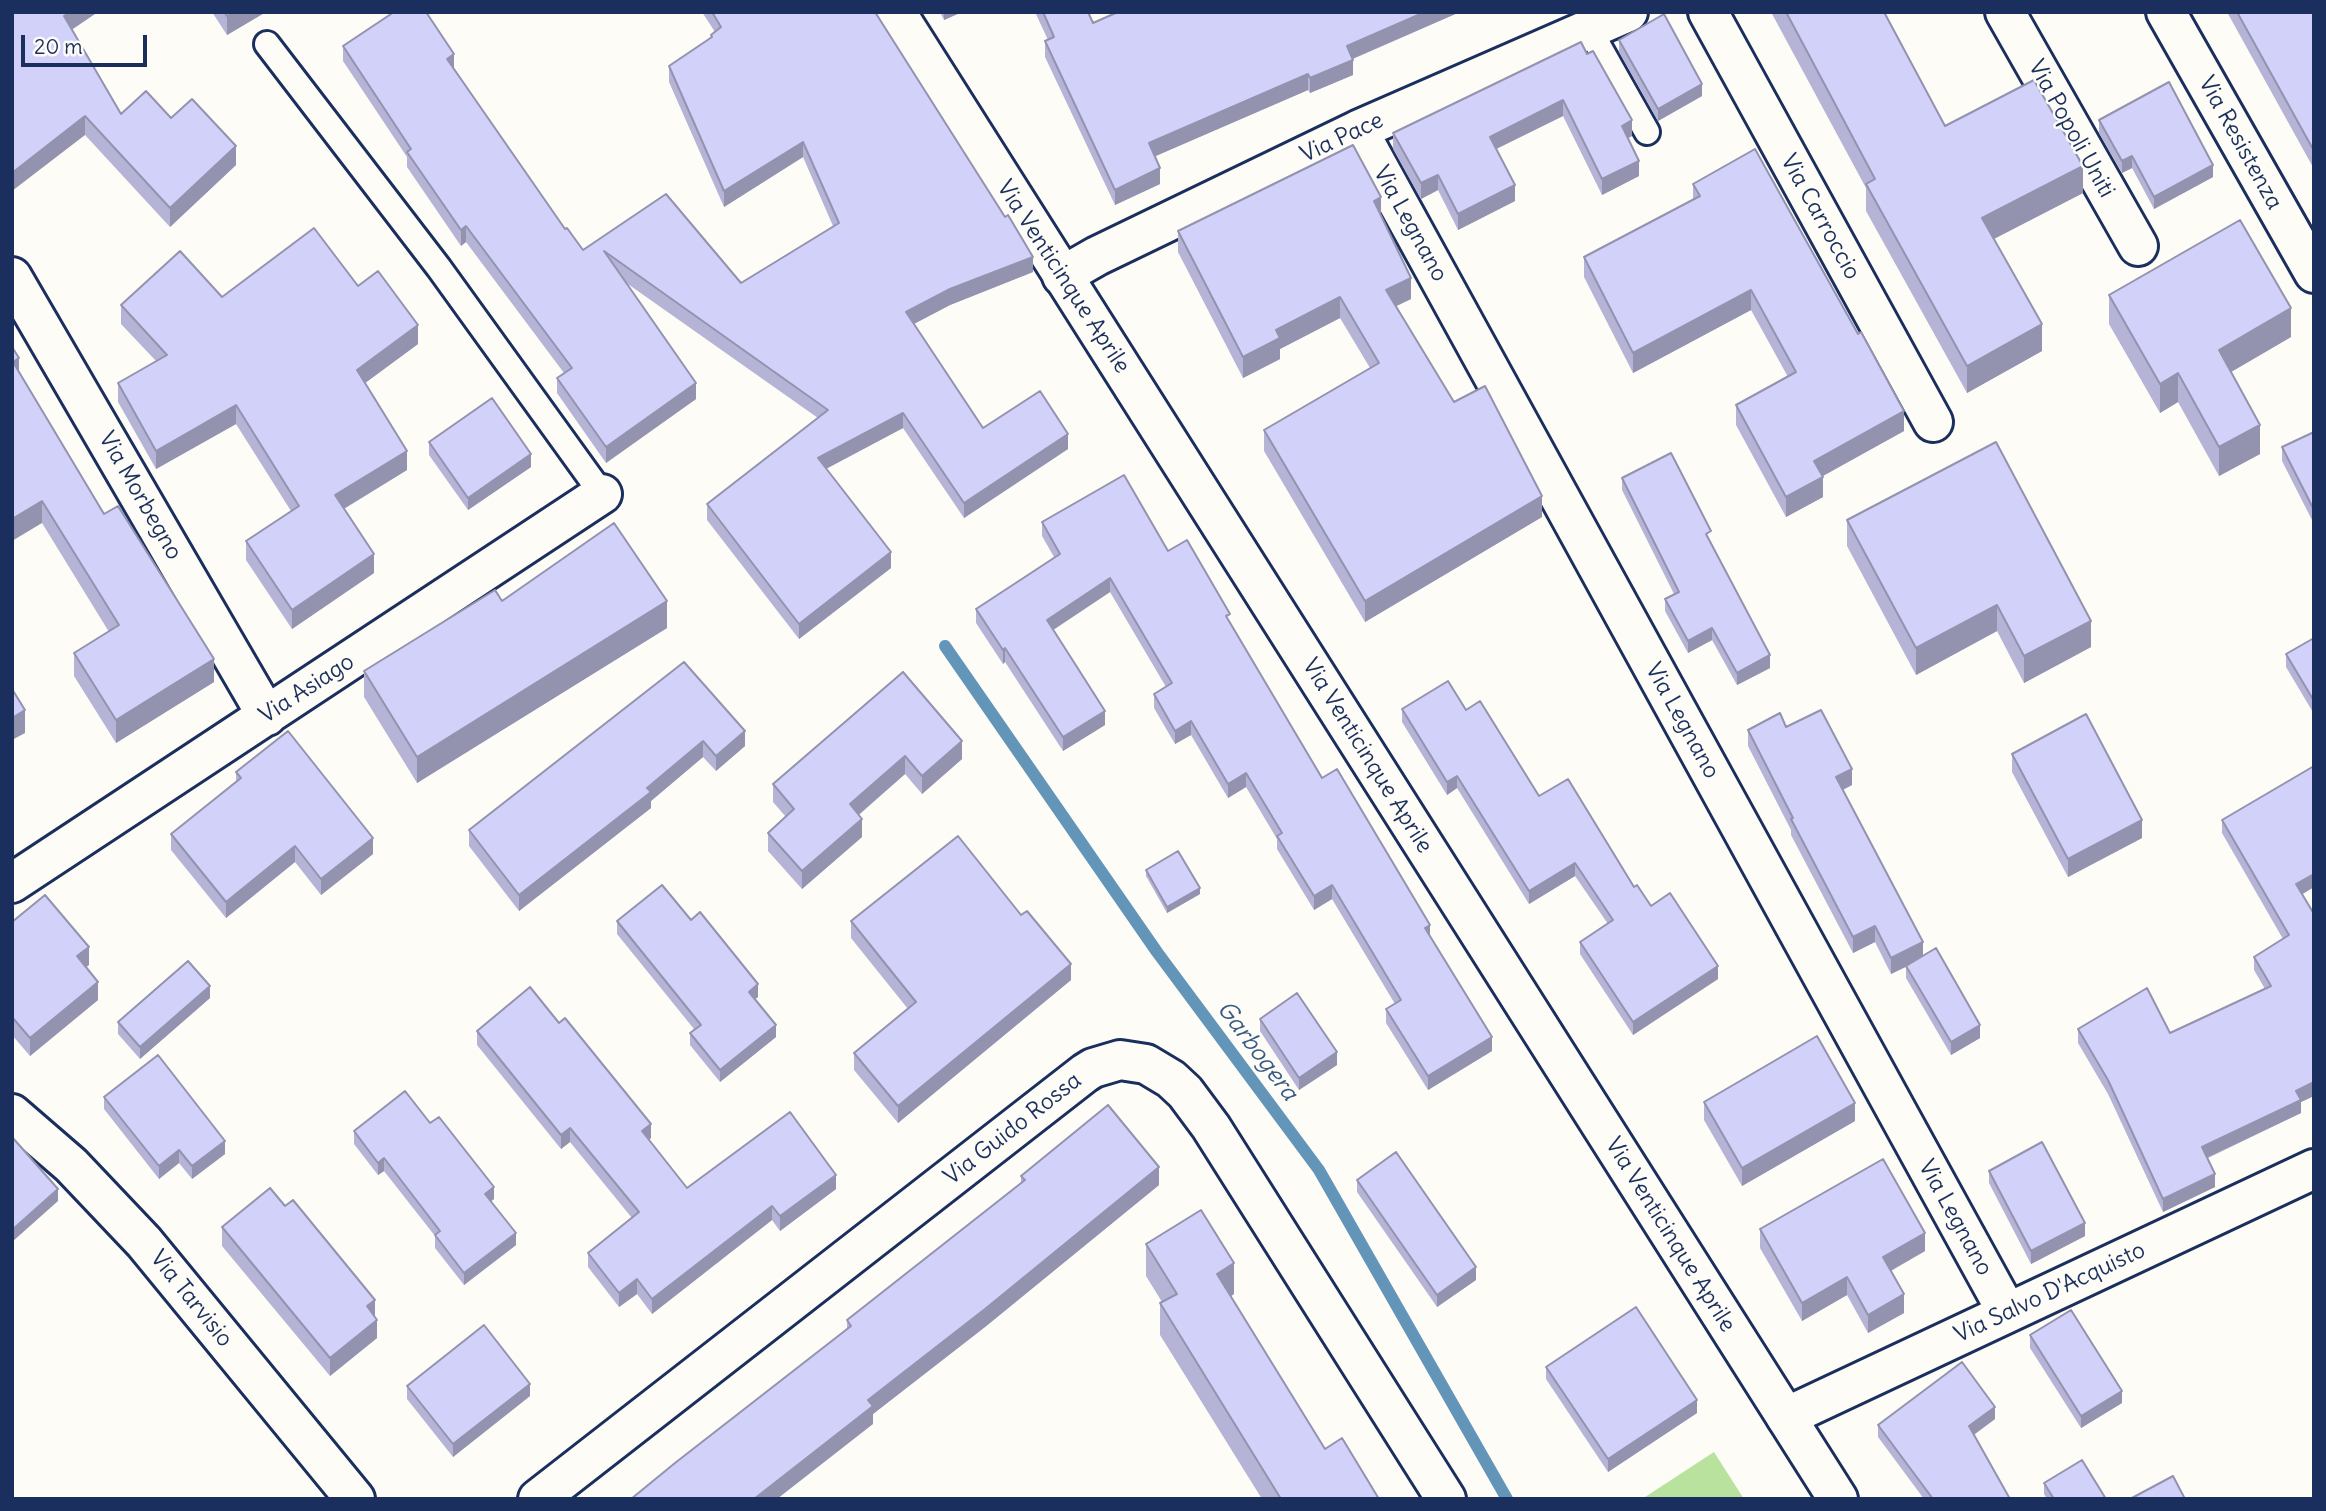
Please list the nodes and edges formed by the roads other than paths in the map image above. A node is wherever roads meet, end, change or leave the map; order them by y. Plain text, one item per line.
1 (896, 12) edge
2 (1629, 12) edge
3 (1708, 12) edge
4 (2005, 12) edge
5 (2166, 12) edge
6 (1589, 29) junction
7 (267, 44) dead end
8 (1358, 130) junction
9 (1647, 132) dead end
10 (2138, 246) dead end
11 (2314, 273) edge
12 (1062, 276) junction
13 (12, 277) edge
14 (1933, 422) dead end
15 (602, 494) joint
16 (267, 716) junction
17 (12, 883) edge
18 (12, 1114) edge
19 (2314, 1169) edge
20 (2007, 1312) junction
21 (1786, 1417) junction
22 (355, 1499) edge
23 (538, 1499) edge
24 (1446, 1499) edge
25 (1838, 1499) edge

1 - 12 street, Via Venticinque Aprile
2 - 6 street, Via Pace
3 - 14 street, Via Carroccio
4 - 10 street, Via Popoli Uniti
5 - 11 street, Via Resistenza
6 - 8 street, Via Pace
6 - 9 lane
7 - 15 lane
8 - 12 street, Via Pace
8 - 20 street, Via Legnano
12 - 21 street, Via Venticinque Aprile
13 - 16 street, Via Morbegno
15 - 16 street, Via Asiago
16 - 17 street, Via Asiago
18 - 22 street, Via Tarvisio
19 - 20 street, Via Salvo D'Acquisto
20 - 21 street, Via Salvo D'Acquisto
21 - 25 street, Via Venticinque Aprile
23 - 24 street, Via Guido Rossa

